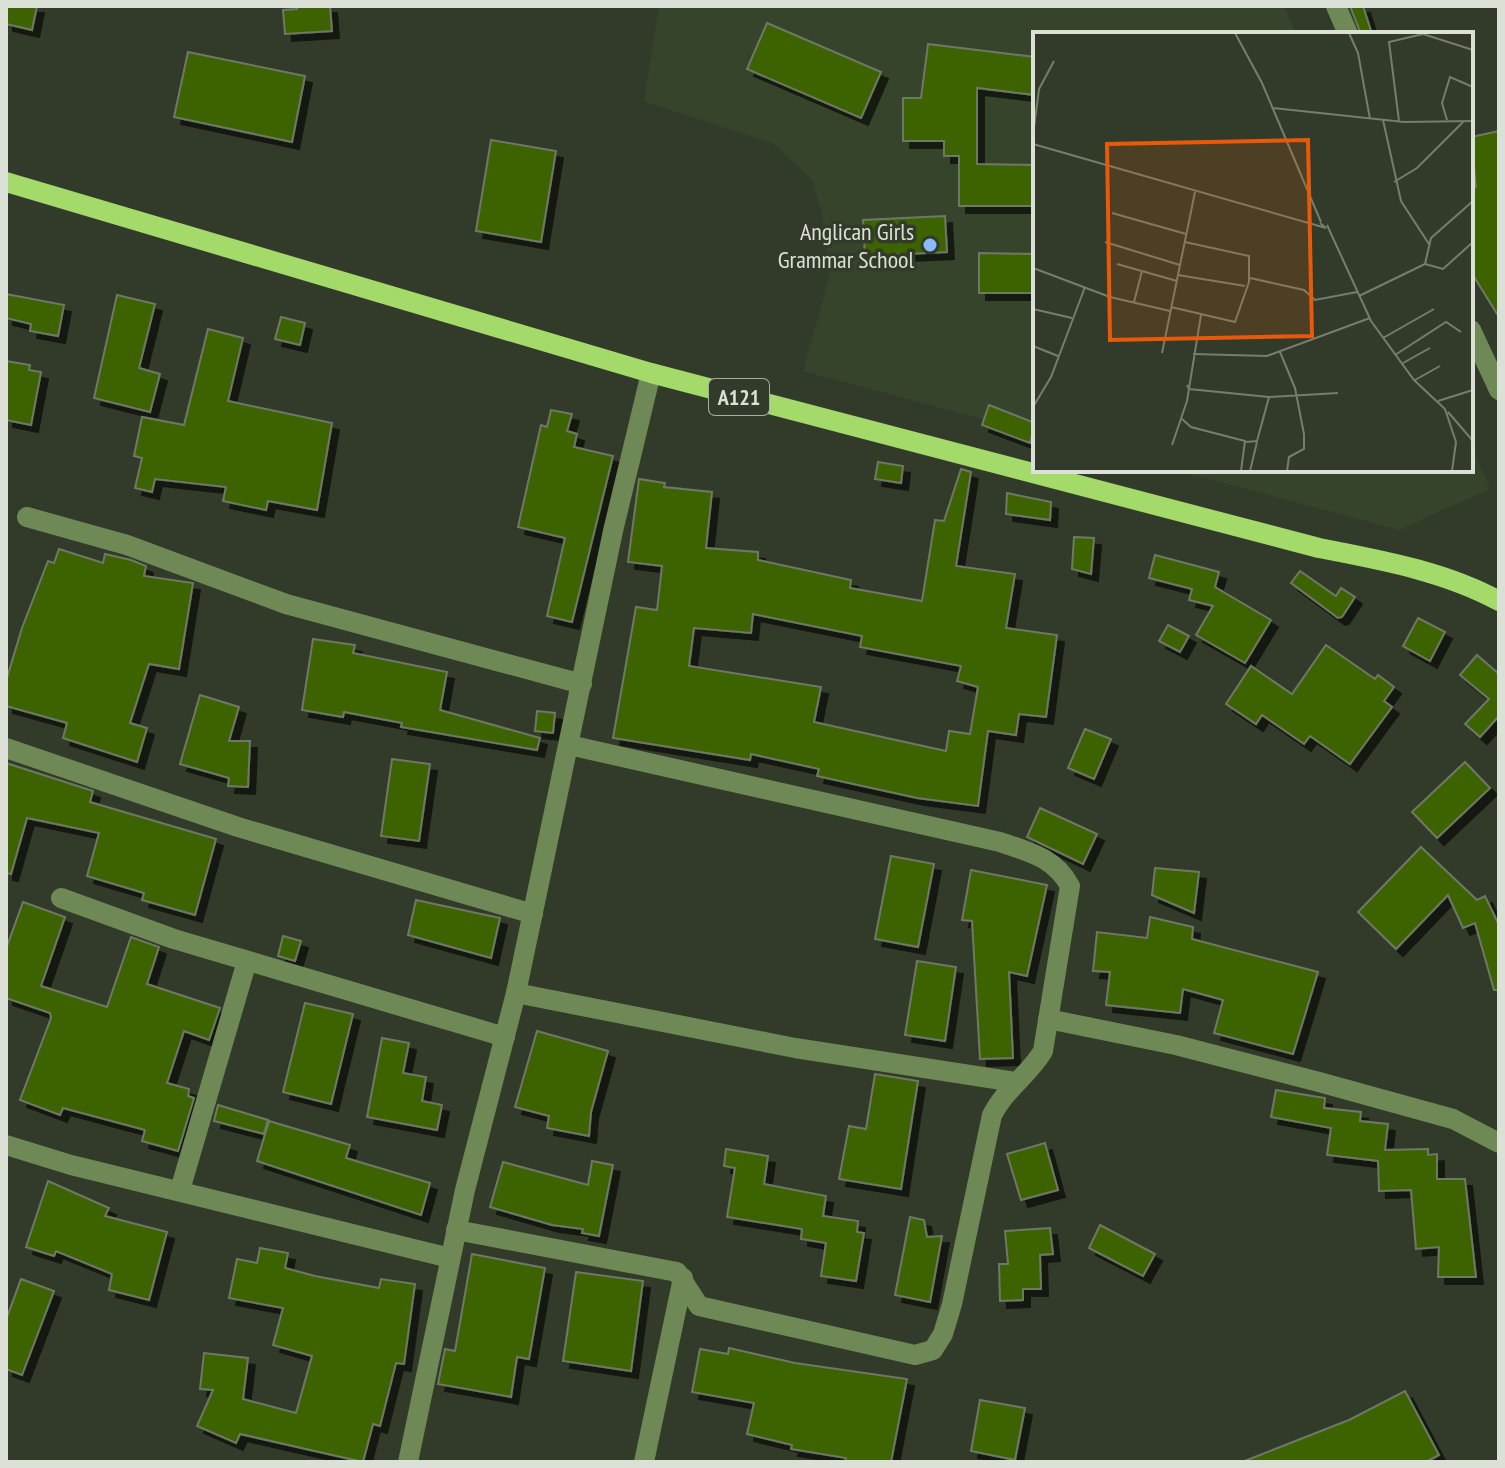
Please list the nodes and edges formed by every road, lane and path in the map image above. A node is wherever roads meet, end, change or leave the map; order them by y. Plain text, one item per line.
1 (1336, 6) edge
2 (1347, 32) edge
3 (6, 182) edge
4 (1473, 334) edge
5 (651, 373) junction
6 (1499, 390) edge
7 (27, 517) dead end
8 (1477, 589) junction
9 (1499, 591) edge
10 (1499, 601) edge
11 (582, 684) junction
12 (569, 745) junction
13 (6, 748) edge
14 (61, 898) dead end
15 (533, 914) junction
16 (247, 961) junction
17 (516, 993) junction
18 (1048, 1019) junction
19 (505, 1037) junction
20 (1015, 1082) junction
21 (1499, 1143) edge
22 (6, 1145) edge
23 (180, 1190) junction
24 (456, 1230) junction
25 (450, 1258) junction
26 (683, 1278) junction
27 (408, 1462) edge
28 (644, 1462) edge

1 - 2 street
3 - 5 main road, A121
4 - 6 street
5 - 8 main road, A121
5 - 11 street
7 - 11 street
8 - 9 main road, A121
8 - 10 main road, A121
11 - 12 street
12 - 15 street
12 - 18 street
13 - 15 street
14 - 16 street
15 - 17 street
16 - 19 street
16 - 23 street
17 - 19 street
17 - 20 street
18 - 20 street
18 - 21 street
19 - 24 street
20 - 26 street
22 - 23 street
23 - 25 street
24 - 25 street
24 - 26 street
25 - 27 street
26 - 28 street

